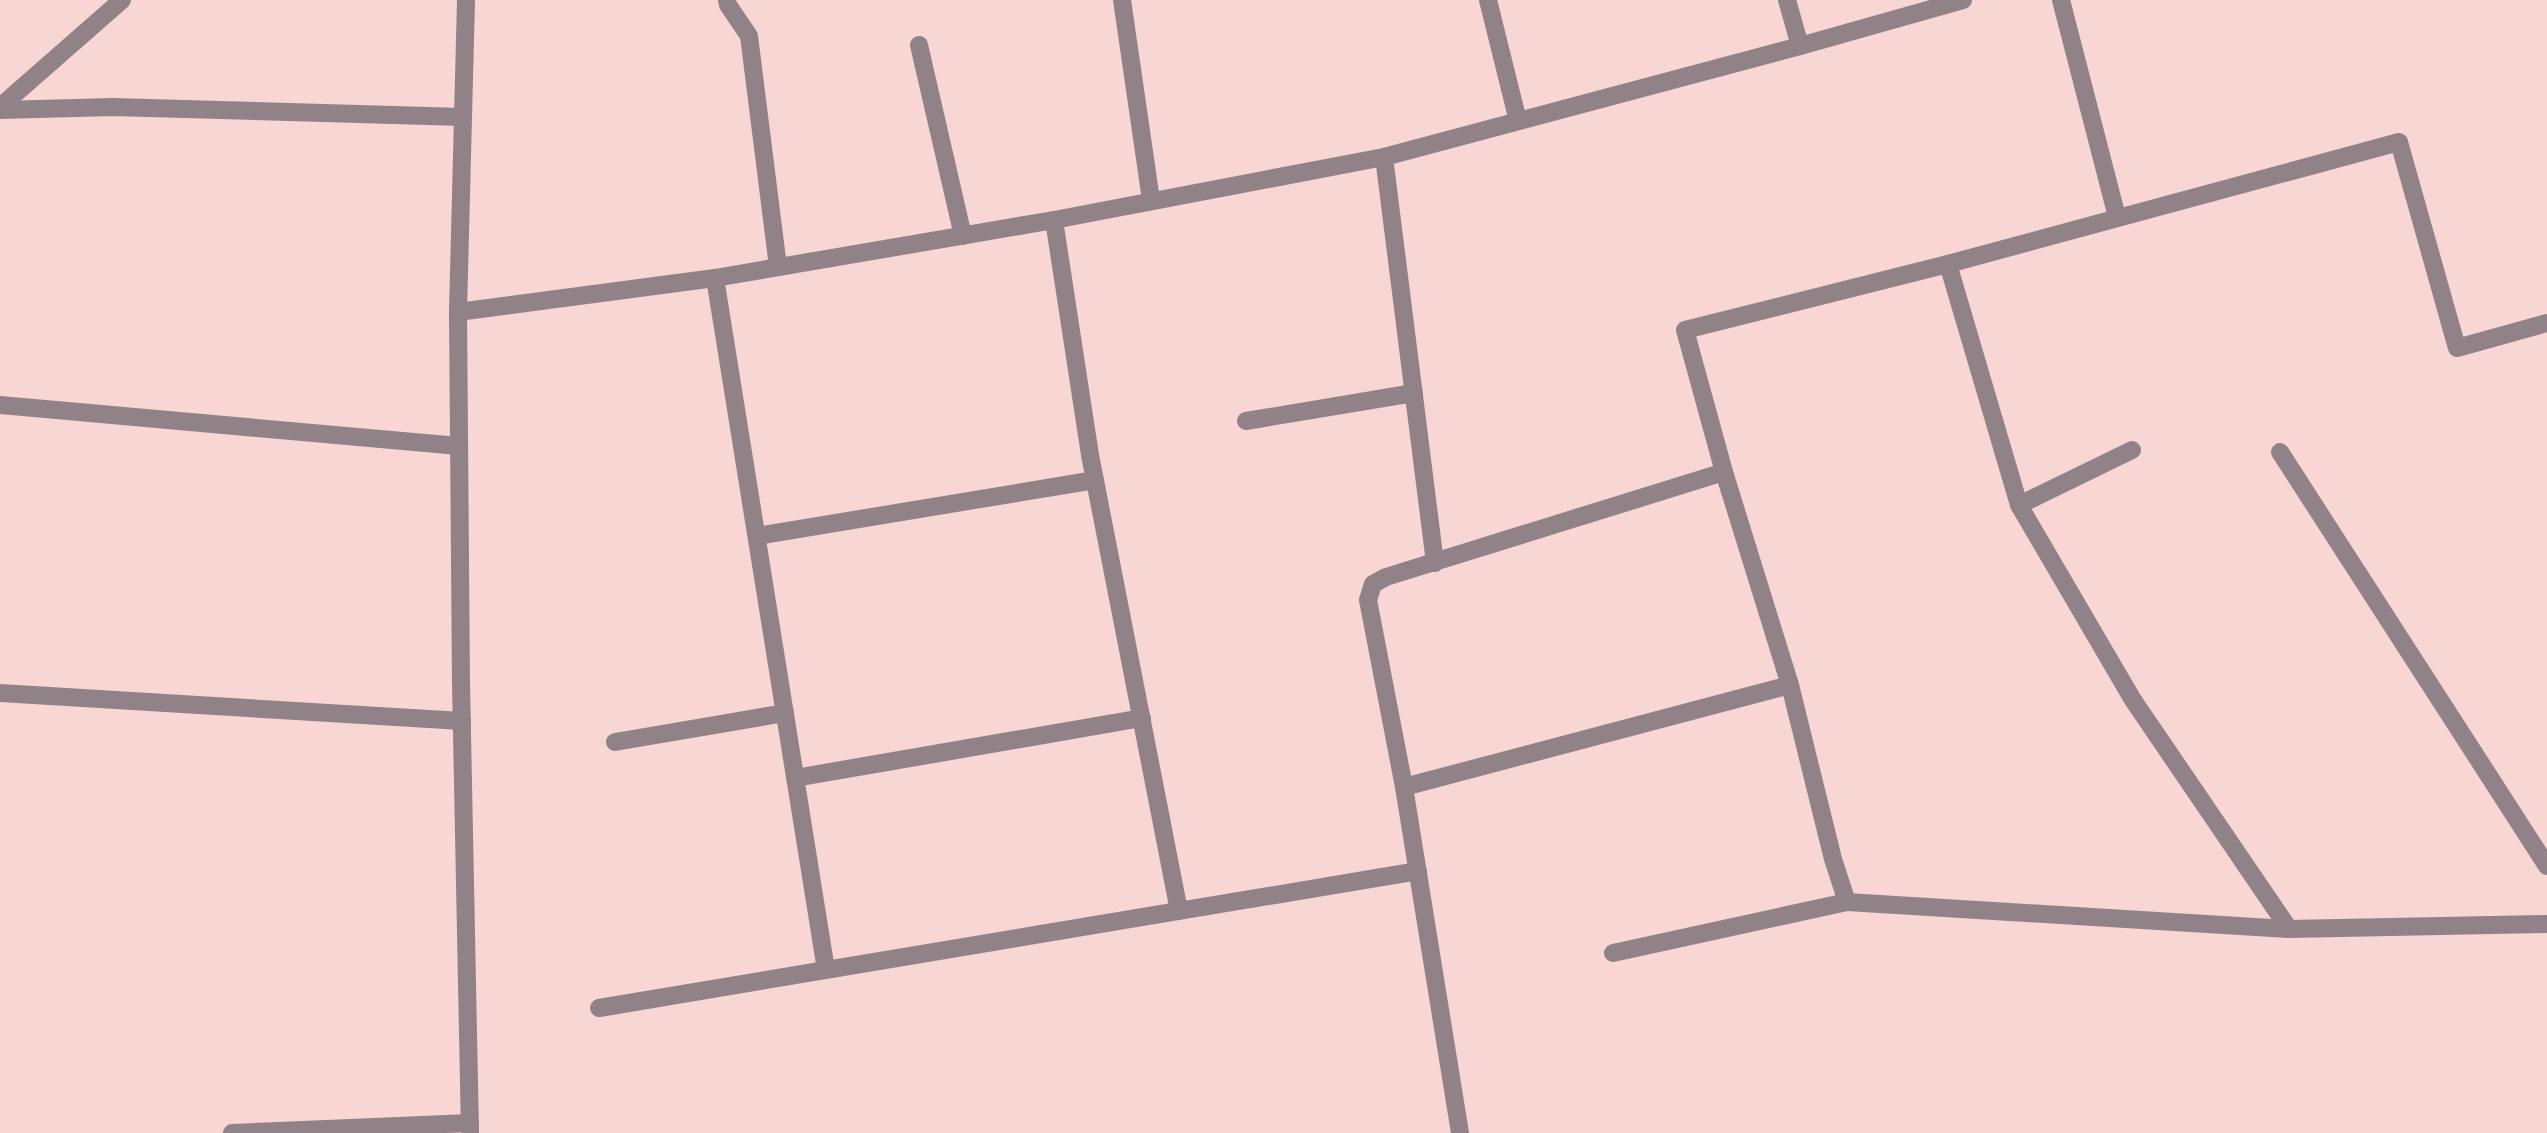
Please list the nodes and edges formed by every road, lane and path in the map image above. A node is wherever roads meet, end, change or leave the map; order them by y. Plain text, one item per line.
1 (122, 0) edge
2 (466, 0) edge
3 (727, 0) edge
4 (1122, 0) edge
5 (1488, 0) edge
6 (1787, 0) edge
7 (1963, 0) edge
8 (2061, 0) edge
9 (919, 45) dead end
10 (1800, 46) junction
11 (0, 108) edge
12 (463, 117) junction
13 (1518, 121) junction
14 (1384, 157) junction
15 (1151, 200) junction
16 (2117, 217) junction
17 (1054, 220) junction
18 (963, 236) junction
19 (1948, 264) junction
20 (778, 267) junction
21 (715, 278) junction
22 (458, 312) junction
23 (2547, 323) edge
24 (1414, 393) junction
25 (0, 405) edge
26 (1246, 421) dead end
27 (459, 446) junction
28 (2132, 450) dead end
29 (2280, 452) dead end
30 (1724, 472) junction
31 (1095, 480) junction
32 (2019, 505) junction
33 (757, 536) junction
34 (1435, 563) junction
35 (1790, 685) junction
36 (0, 693) edge
37 (785, 713) junction
38 (1142, 718) junction
39 (461, 721) junction
40 (615, 742) dead end
41 (795, 778) junction
42 (1404, 787) junction
43 (2547, 866) edge
44 (1418, 871) junction
45 (1847, 902) junction
46 (1179, 911) junction
47 (2547, 924) edge
48 (2289, 929) junction
49 (1613, 953) dead end
50 (826, 970) junction
51 (599, 1008) dead end
52 (470, 1128) edge
53 (232, 1133) edge
54 (1460, 1133) edge

1 - 11 street
2 - 12 street
3 - 20 street
4 - 15 street
5 - 13 street
6 - 10 street
7 - 10 street
8 - 16 street
9 - 18 street
10 - 13 street
11 - 12 street
12 - 22 street
13 - 14 street
14 - 15 street
14 - 24 street
15 - 17 street
16 - 19 street
16 - 23 street
17 - 18 street
17 - 31 street
18 - 20 street
19 - 30 street
19 - 32 street
20 - 21 street
21 - 22 street
21 - 33 street
22 - 27 street
24 - 26 street
24 - 34 street
25 - 27 street
27 - 39 street
28 - 32 street
29 - 43 street
30 - 34 street
30 - 35 street
31 - 33 street
31 - 38 street
32 - 48 street
33 - 37 street
34 - 42 street
35 - 42 street
35 - 45 street
36 - 39 street
37 - 40 street
37 - 41 street
38 - 41 street
38 - 46 street
39 - 52 street
41 - 50 street
42 - 44 street
44 - 46 street
44 - 54 street
45 - 48 street
45 - 49 street
46 - 50 street
47 - 48 street
50 - 51 street
52 - 53 street

